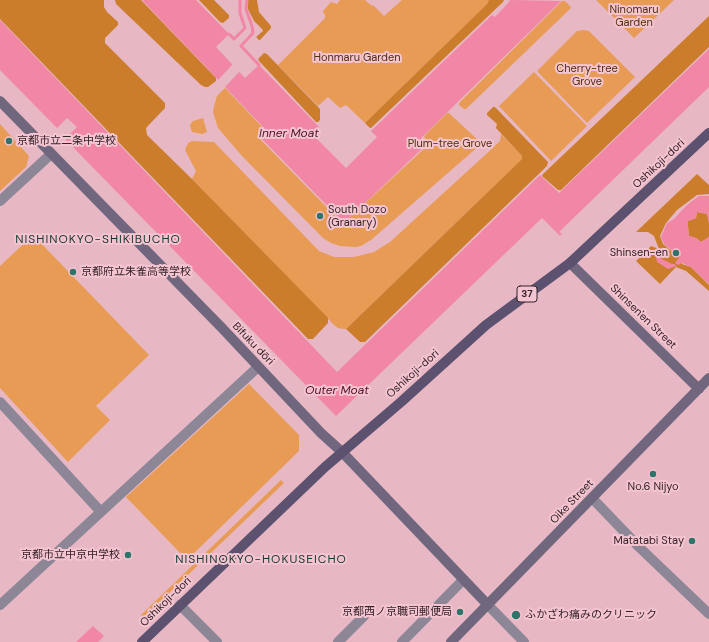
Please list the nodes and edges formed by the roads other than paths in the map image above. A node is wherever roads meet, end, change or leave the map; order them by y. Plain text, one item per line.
1 (0, 101) edge
2 (709, 133) edge
3 (52, 154) junction
4 (0, 201) edge
5 (570, 263) junction
6 (258, 367) junction
7 (709, 378) edge
8 (699, 389) junction
9 (0, 402) edge
10 (342, 452) junction
11 (592, 498) junction
12 (101, 512) junction
13 (463, 580) junction
14 (0, 605) edge
15 (180, 605) junction
16 (488, 605) junction
17 (709, 614) edge
18 (364, 616) dead end
19 (142, 642) edge
20 (217, 642) edge
21 (338, 642) edge
22 (402, 642) edge
23 (451, 642) edge
24 (524, 642) edge

1 - 3 street, Bifuku dōri
2 - 5 main road, Oshikoji-dori / 37
3 - 4 street
3 - 6 street, Bifuku dōri
5 - 8 street, Shinsen'en Street
5 - 10 main road, Oshikoji-dori / 37
6 - 10 street, Bifuku dōri
6 - 12 street
7 - 8 street, Oike Street
8 - 11 street, Oike Street
9 - 12 street
10 - 13 street, Bifuku dōri
10 - 15 main road, Oshikoji-dori / 37
11 - 16 street, Oike Street
11 - 17 street
12 - 14 street
13 - 16 street, Bifuku dōri
13 - 22 street
15 - 19 main road, Oshikoji-dori / 37
15 - 20 street
16 - 23 street, Oike Street
16 - 24 street
18 - 21 street

